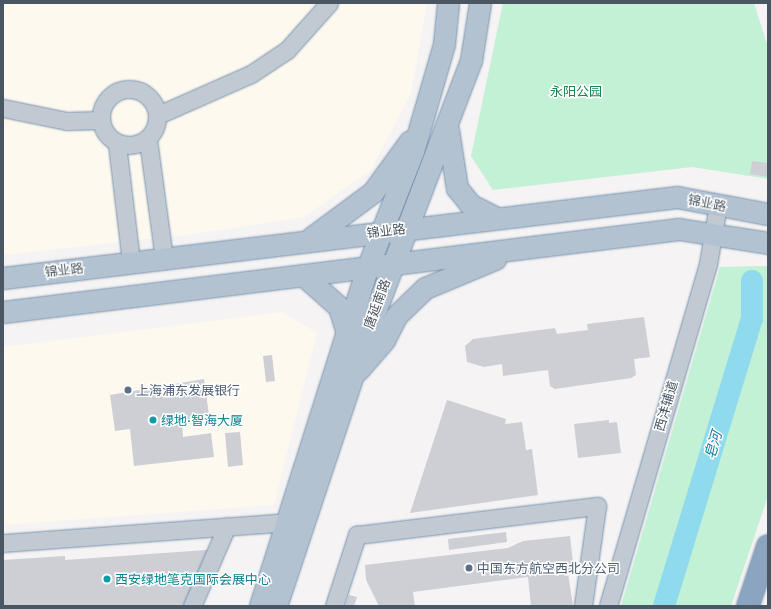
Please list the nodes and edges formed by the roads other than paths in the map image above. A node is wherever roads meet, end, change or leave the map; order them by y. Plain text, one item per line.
1 (329, 3) edge
2 (448, 3) edge
3 (480, 3) edge
4 (3, 108) edge
5 (158, 115) junction
6 (99, 120) junction
7 (448, 123) junction
8 (418, 131) junction
9 (148, 140) junction
10 (117, 144) junction
11 (718, 205) junction
12 (768, 214) edge
13 (487, 219) junction
14 (408, 228) junction
15 (382, 231) junction
16 (713, 235) junction
17 (307, 240) junction
18 (768, 243) edge
19 (532, 246) junction
20 (481, 252) junction
21 (164, 258) junction
22 (131, 262) junction
23 (392, 262) junction
24 (368, 266) junction
25 (303, 275) junction
26 (3, 278) edge
27 (3, 312) edge
28 (347, 334) junction
29 (352, 378) junction
30 (288, 522) junction
31 (227, 526) junction
32 (3, 543) edge
33 (768, 546) edge
34 (192, 606) edge
35 (260, 606) edge
36 (276, 606) edge
37 (334, 606) edge
38 (584, 606) edge
39 (608, 606) edge
40 (748, 606) edge

1 - 5 street
2 - 8 main road, 唐延南路
3 - 7 main road, 唐延南路
4 - 6 street
5 - 6 street
5 - 9 street
6 - 10 street
7 - 13 main road
7 - 14 main road, 唐延南路
8 - 15 main road, 唐延南路
8 - 17 main road
9 - 10 street
9 - 21 street
10 - 22 street
11 - 12 main road, 锦业路
11 - 13 main road, 锦业路
11 - 16 street, 西沣辅道
13 - 14 main road, 锦业路
13 - 20 main road
14 - 15 main road, 锦业路
14 - 23 main road, 唐延南路
15 - 17 main road, 锦业路
15 - 24 main road, 唐延南路
16 - 18 main road
16 - 19 main road
16 - 39 street, 西沣辅道
17 - 21 main road, 锦业路
19 - 20 main road
19 - 29 main road
20 - 23 main road
21 - 22 main road, 锦业路
22 - 26 main road, 锦业路
23 - 24 main road
23 - 29 main road, 唐延南路
24 - 25 main road
24 - 28 main road, 唐延南路
25 - 27 main road
25 - 28 main road
28 - 30 main road, 唐延南路
29 - 36 main road, 唐延南路
30 - 31 street
30 - 35 main road, 唐延南路
31 - 32 street
31 - 34 street
33 - 40 highway
37 - 38 street

